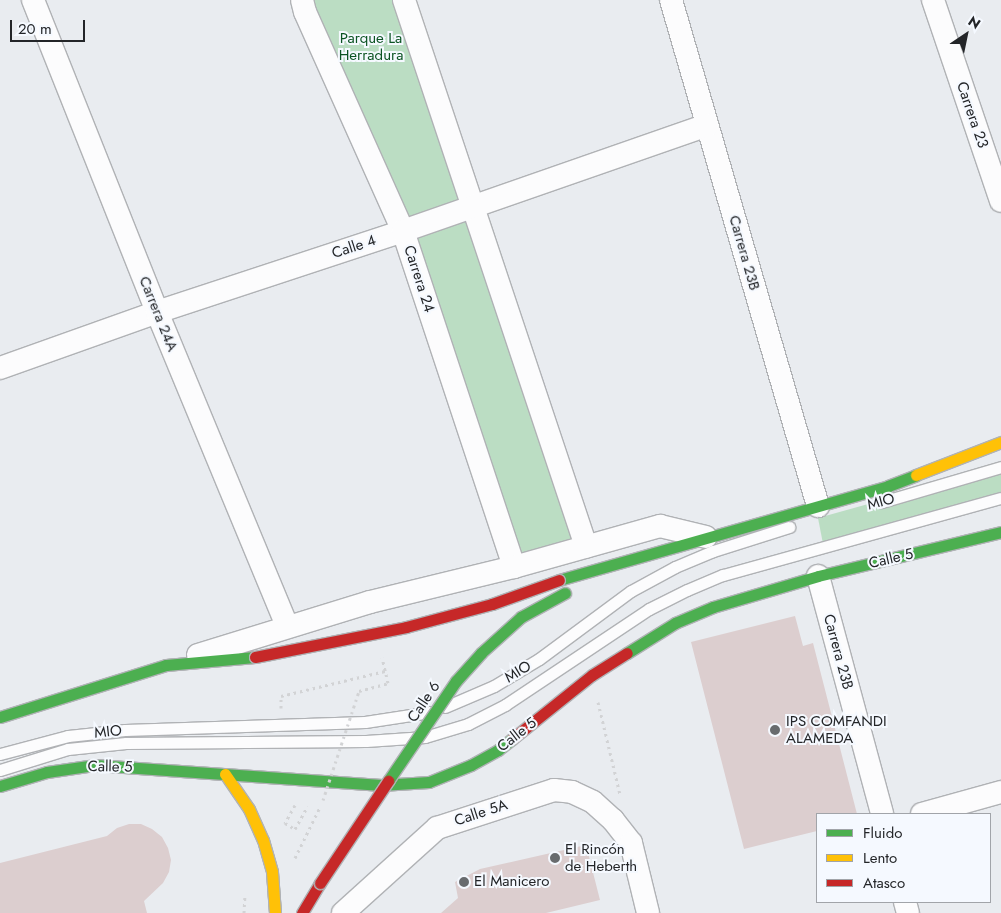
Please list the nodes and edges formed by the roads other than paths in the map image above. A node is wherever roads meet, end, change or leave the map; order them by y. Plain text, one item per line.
1 (33, 0) edge
2 (302, 0) edge
3 (404, 0) edge
4 (671, 0) edge
5 (933, 0) edge
6 (707, 124) junction
7 (1001, 201) edge
8 (471, 206) junction
9 (403, 231) junction
10 (157, 312) junction
11 (0, 368) edge
12 (1001, 442) edge
13 (1001, 467) edge
14 (1001, 498) edge
15 (874, 504) dead end
16 (818, 506) junction
17 (799, 524) dead end
18 (1001, 532) edge
19 (706, 537) junction
20 (586, 546) junction
21 (623, 560) junction
22 (514, 567) junction
23 (818, 576) junction
24 (288, 626) junction
25 (166, 665) junction
26 (0, 717) edge
27 (0, 754) edge
28 (0, 770) edge
29 (225, 774) junction
30 (0, 786) edge
31 (1001, 792) edge
32 (882, 813) edge
33 (926, 813) edge
34 (275, 913) edge
35 (302, 913) edge
36 (343, 913) edge
37 (648, 913) edge

1 - 10 street, Carrera 24A
2 - 9 street, Carrera 24
3 - 8 street
4 - 6 street, Carrera 23B
5 - 7 street, Carrera 23
6 - 8 street, Calle 4
6 - 16 street, Carrera 23B
8 - 9 street, Calle 4
8 - 20 street
9 - 10 street, Calle 4
9 - 22 street, Carrera 24
10 - 11 street, Calle 4
10 - 24 street, Carrera 24A
12 - 16 main road
13 - 15 lane, MIO
14 - 28 lane, MIO
16 - 19 main road
17 - 27 lane, MIO
18 - 23 main road, Calle 5
19 - 20 street
19 - 21 main road
20 - 22 street
21 - 25 main road, bridge
21 - 35 main road, Calle 6, bridge
22 - 24 street
23 - 29 main road, Calle 5
23 - 32 street, Carrera 23B
24 - 25 street
25 - 26 main road
29 - 30 main road, Calle 5
29 - 34 main road
31 - 33 street
36 - 37 street, Calle 5A

